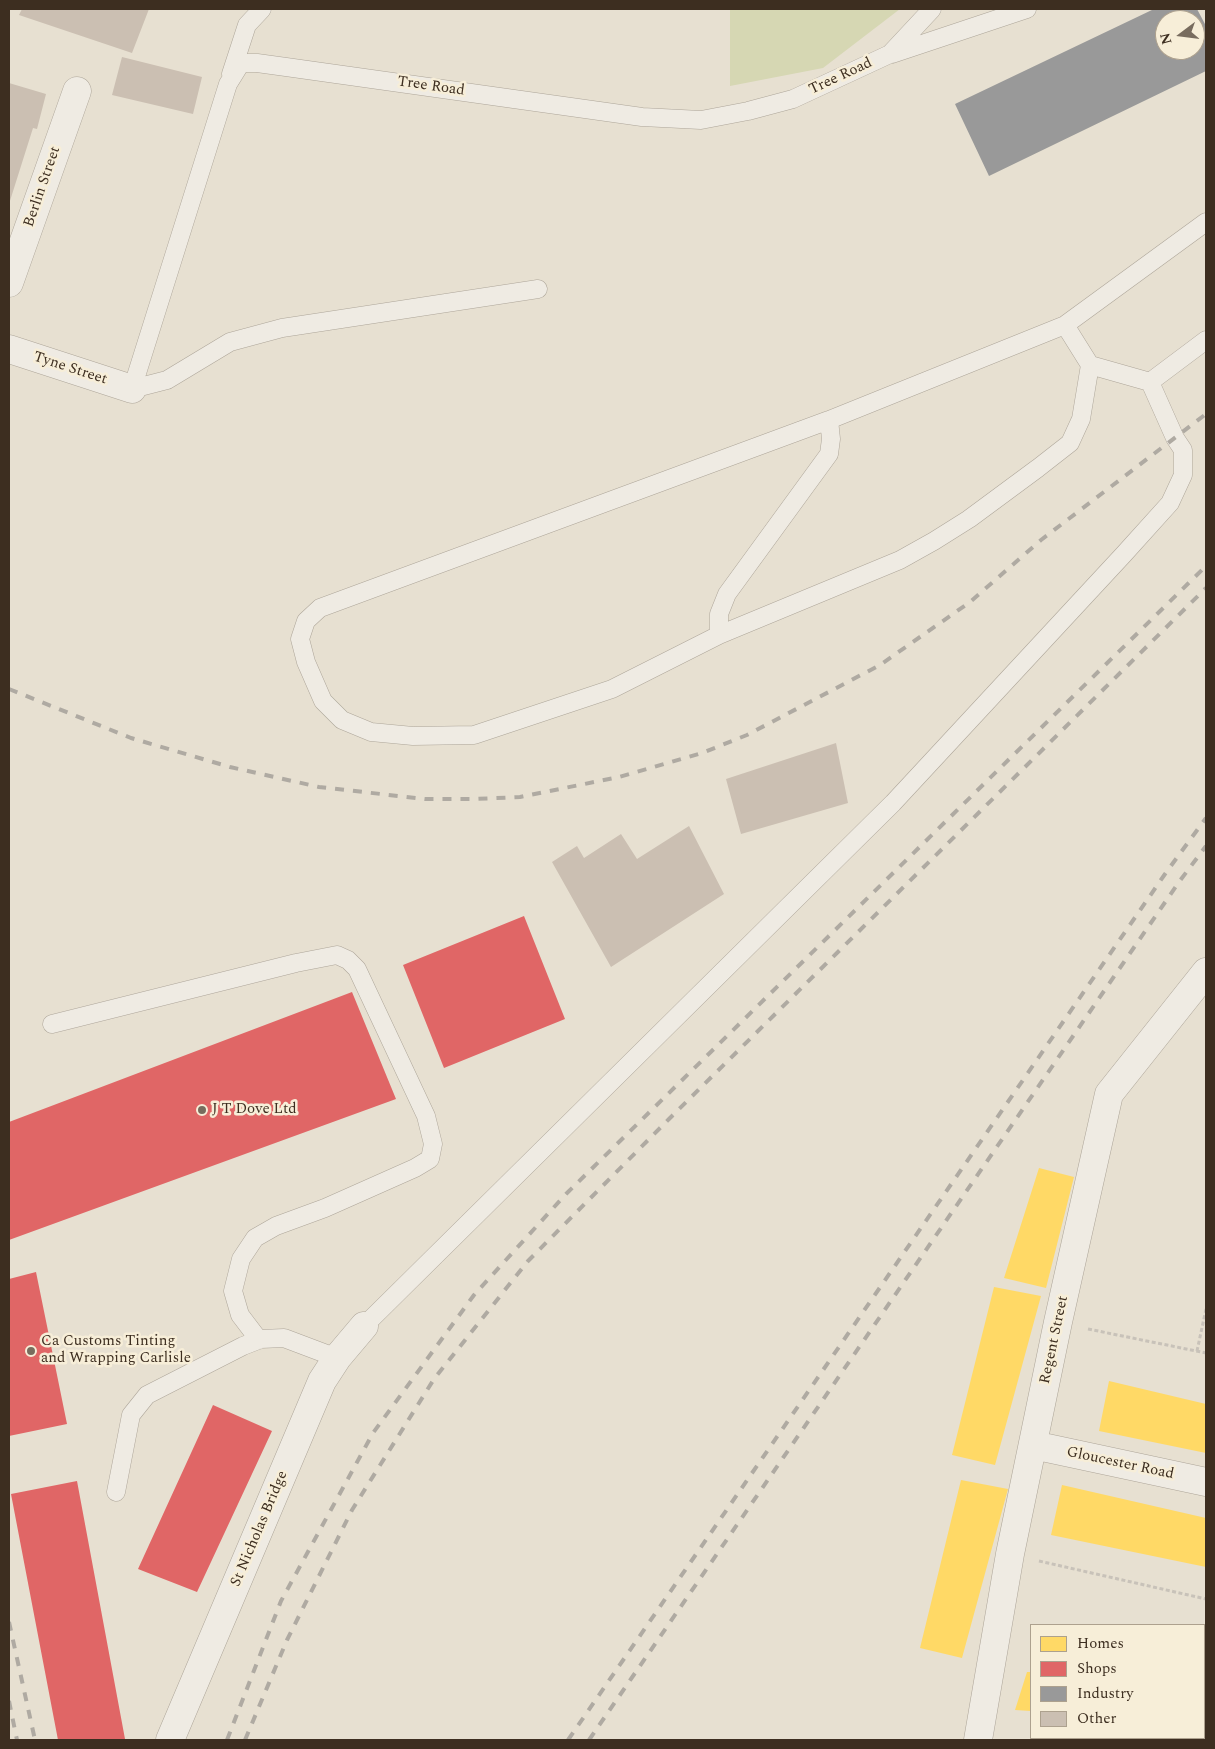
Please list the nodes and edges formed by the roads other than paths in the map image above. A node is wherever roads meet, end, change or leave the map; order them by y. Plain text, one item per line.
1 (262, 9) edge
2 (932, 9) edge
3 (1027, 9) edge
4 (890, 54) junction
5 (228, 84) junction
6 (76, 90) dead end
7 (1206, 222) edge
8 (9, 283) edge
9 (538, 289) dead end
10 (1065, 325) junction
11 (1206, 340) edge
12 (9, 349) edge
13 (1090, 365) junction
14 (1150, 382) junction
15 (132, 388) junction
16 (829, 420) junction
17 (719, 635) junction
18 (1206, 972) edge
19 (52, 1024) dead end
20 (364, 1326) joint
21 (259, 1340) junction
22 (337, 1358) junction
23 (1033, 1445) junction
24 (1206, 1482) edge
25 (116, 1492) dead end
26 (170, 1740) edge
27 (978, 1740) edge

1 - 5 lane
2 - 4 lane, Tree Road
3 - 4 lane
4 - 5 lane, Tree Road
5 - 15 lane, Tree Road
6 - 8 street, Berlin Street
7 - 10 lane
9 - 15 lane
10 - 13 lane
10 - 16 lane
11 - 14 lane
12 - 15 street, Tyne Street
13 - 14 lane
13 - 17 lane
14 - 20 lane
16 - 17 lane
16 - 17 lane
18 - 23 street, Regent Street
19 - 21 lane
20 - 22 street, St Nicholas Bridge
21 - 22 lane
21 - 25 lane
22 - 26 street, St Nicholas Bridge
23 - 24 street, Gloucester Road
23 - 27 street, Regent Street

